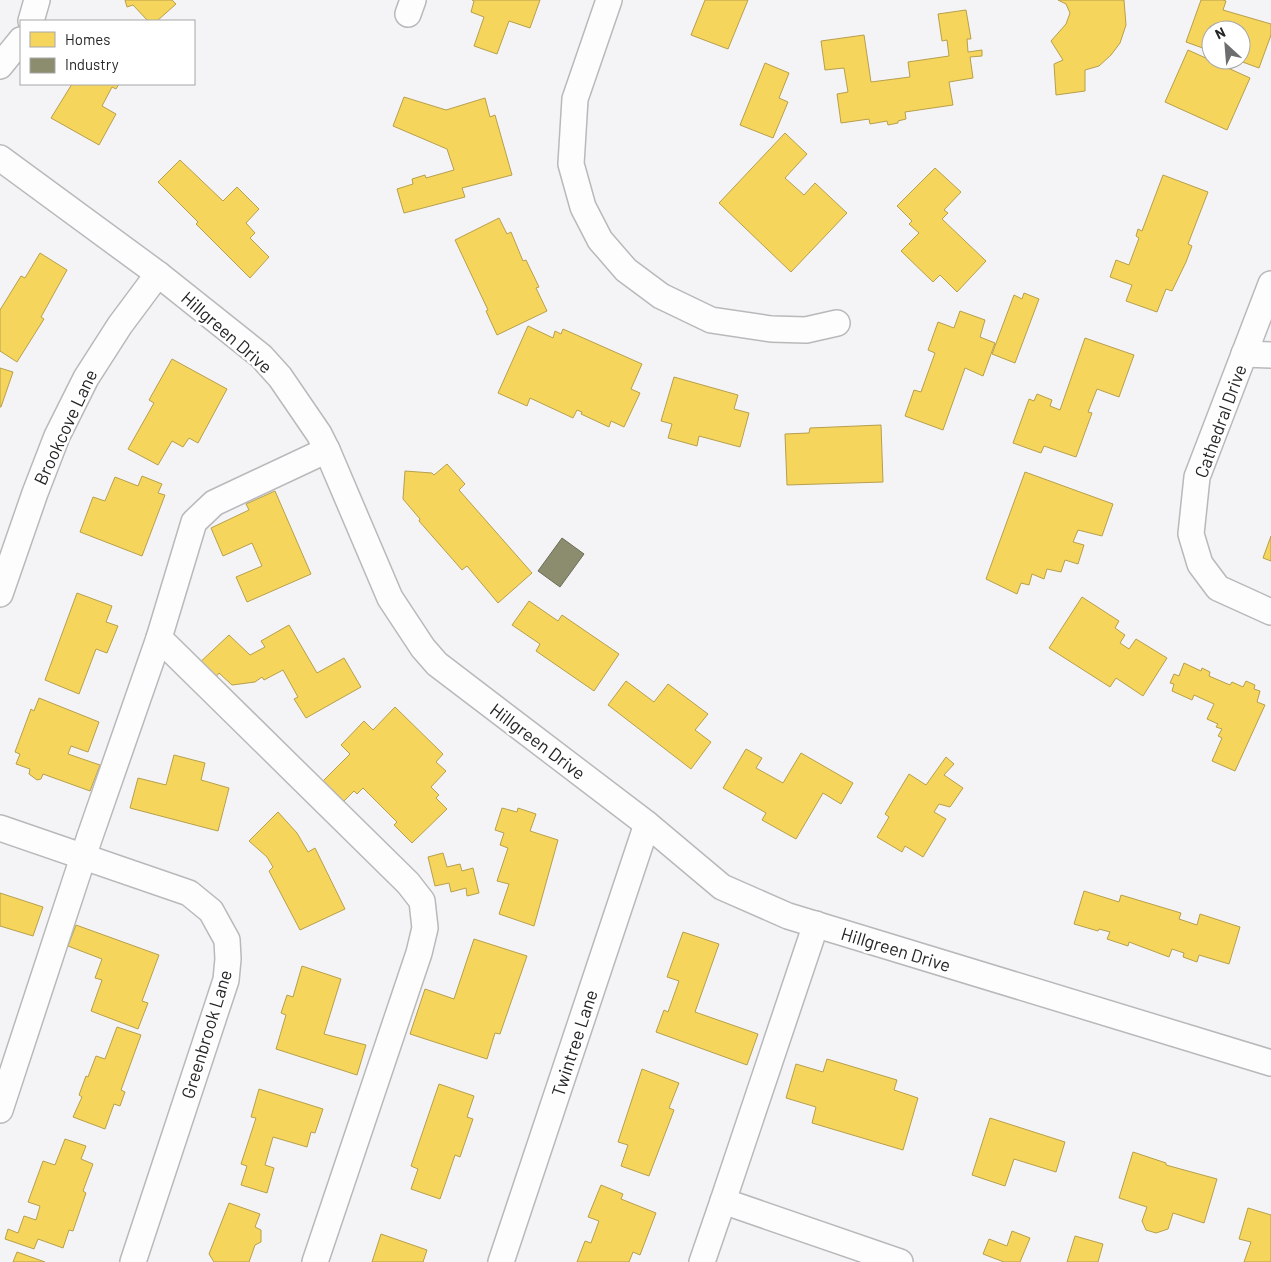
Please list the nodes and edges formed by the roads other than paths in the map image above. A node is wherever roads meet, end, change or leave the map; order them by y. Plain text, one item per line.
1 (38, 0) edge
2 (609, 0) edge
3 (31, 20) edge
4 (20, 41) edge
5 (0, 66) edge
6 (2, 162) edge
7 (158, 274) junction
8 (1271, 284) edge
9 (837, 323) dead end
10 (1244, 354) junction
11 (1271, 355) edge
12 (327, 450) junction
13 (0, 594) edge
14 (1271, 612) edge
15 (159, 638) junction
16 (647, 824) junction
17 (0, 828) edge
18 (83, 857) junction
19 (816, 924) junction
20 (1271, 1063) edge
21 (0, 1110) edge
22 (723, 1201) junction
23 (133, 1262) edge
24 (315, 1262) edge
25 (501, 1262) edge
26 (702, 1262) edge
27 (900, 1262) edge

1 - 3 street
2 - 9 street
4 - 5 street
6 - 7 street, Hillgreen Drive
7 - 12 street, Hillgreen Drive
7 - 13 street, Brookcove Lane
8 - 10 street, Cathedral Drive
10 - 11 street
10 - 14 street, Cathedral Drive
12 - 15 street
12 - 16 street, Hillgreen Drive
15 - 18 street
15 - 24 street
16 - 19 street, Hillgreen Drive
16 - 25 street, Twintree Lane
17 - 18 street, Greenbrook Lane
18 - 21 street
18 - 23 street, Greenbrook Lane
19 - 20 street, Hillgreen Drive
19 - 22 street
22 - 26 street
22 - 27 street

